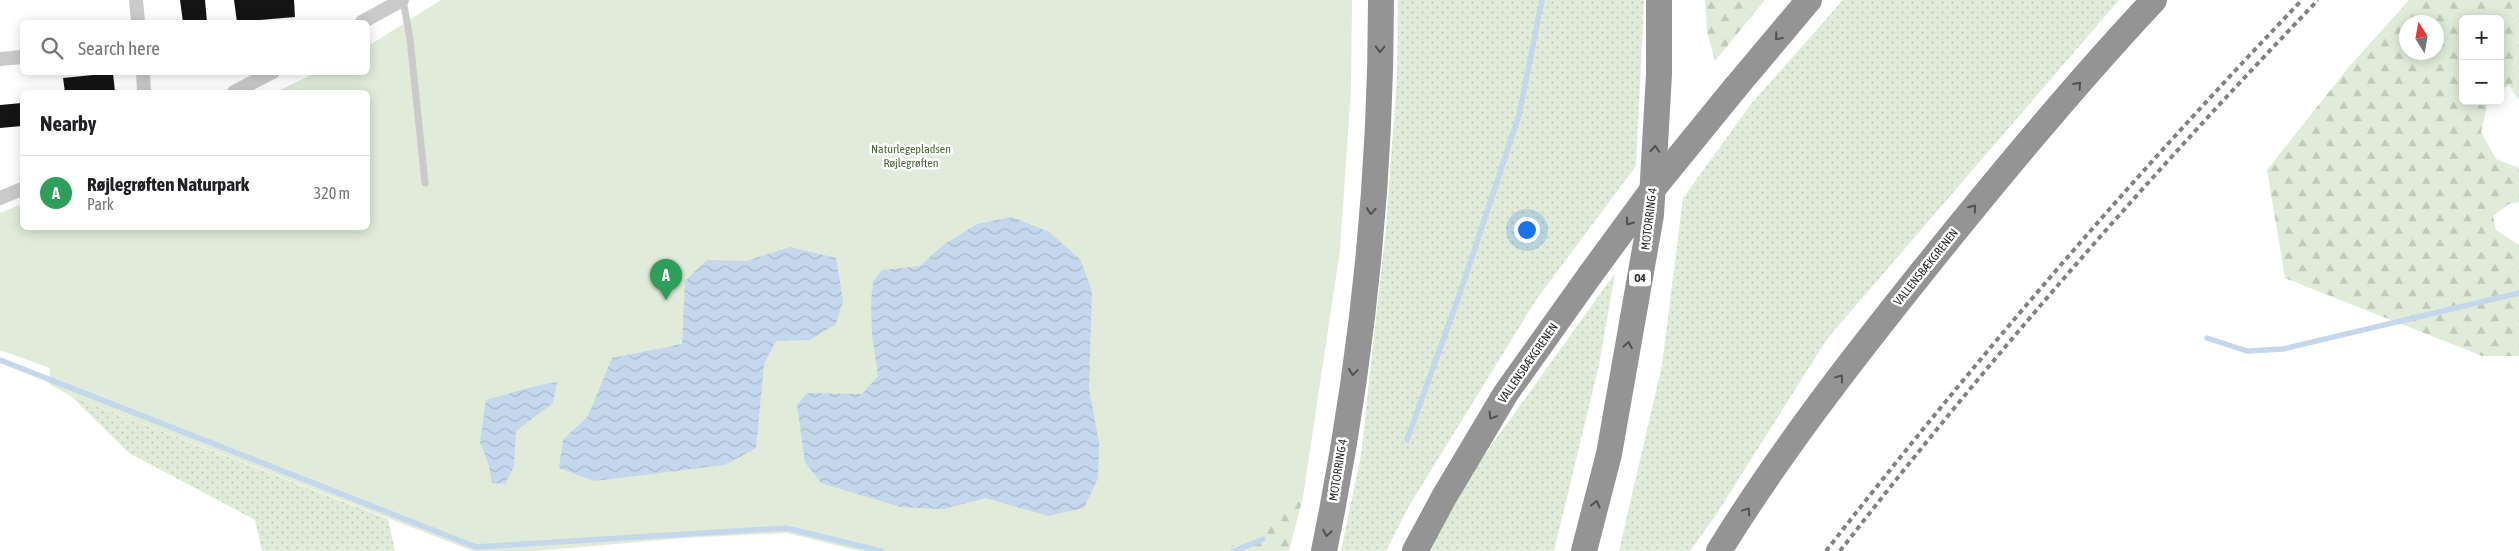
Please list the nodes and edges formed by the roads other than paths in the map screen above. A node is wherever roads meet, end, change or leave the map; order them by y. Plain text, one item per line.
1 (136, 0) edge
2 (402, 0) edge
3 (1381, 0) edge
4 (1659, 0) edge
5 (1809, 0) edge
6 (2154, 0) edge
7 (138, 20) edge
8 (366, 20) edge
9 (20, 57) edge
10 (0, 59) edge
11 (143, 75) edge
12 (267, 75) edge
13 (144, 90) edge
14 (238, 90) edge
15 (425, 183) dead end
16 (20, 190) edge
17 (0, 198) edge
18 (1324, 551) edge
19 (1415, 551) edge
20 (1584, 551) edge
21 (1720, 551) edge

1 - 7 street
2 - 8 street
2 - 15 lane
3 -> 18 highway, MOTORRING 4
20 -> 4 highway, MOTORRING 4 / O4
5 -> 19 highway, VALLENSBÆKGRENEN, bridge
21 -> 6 highway, VALLENSBÆKGRENEN
9 - 10 street
11 - 13 street
12 - 14 street
16 - 17 street

